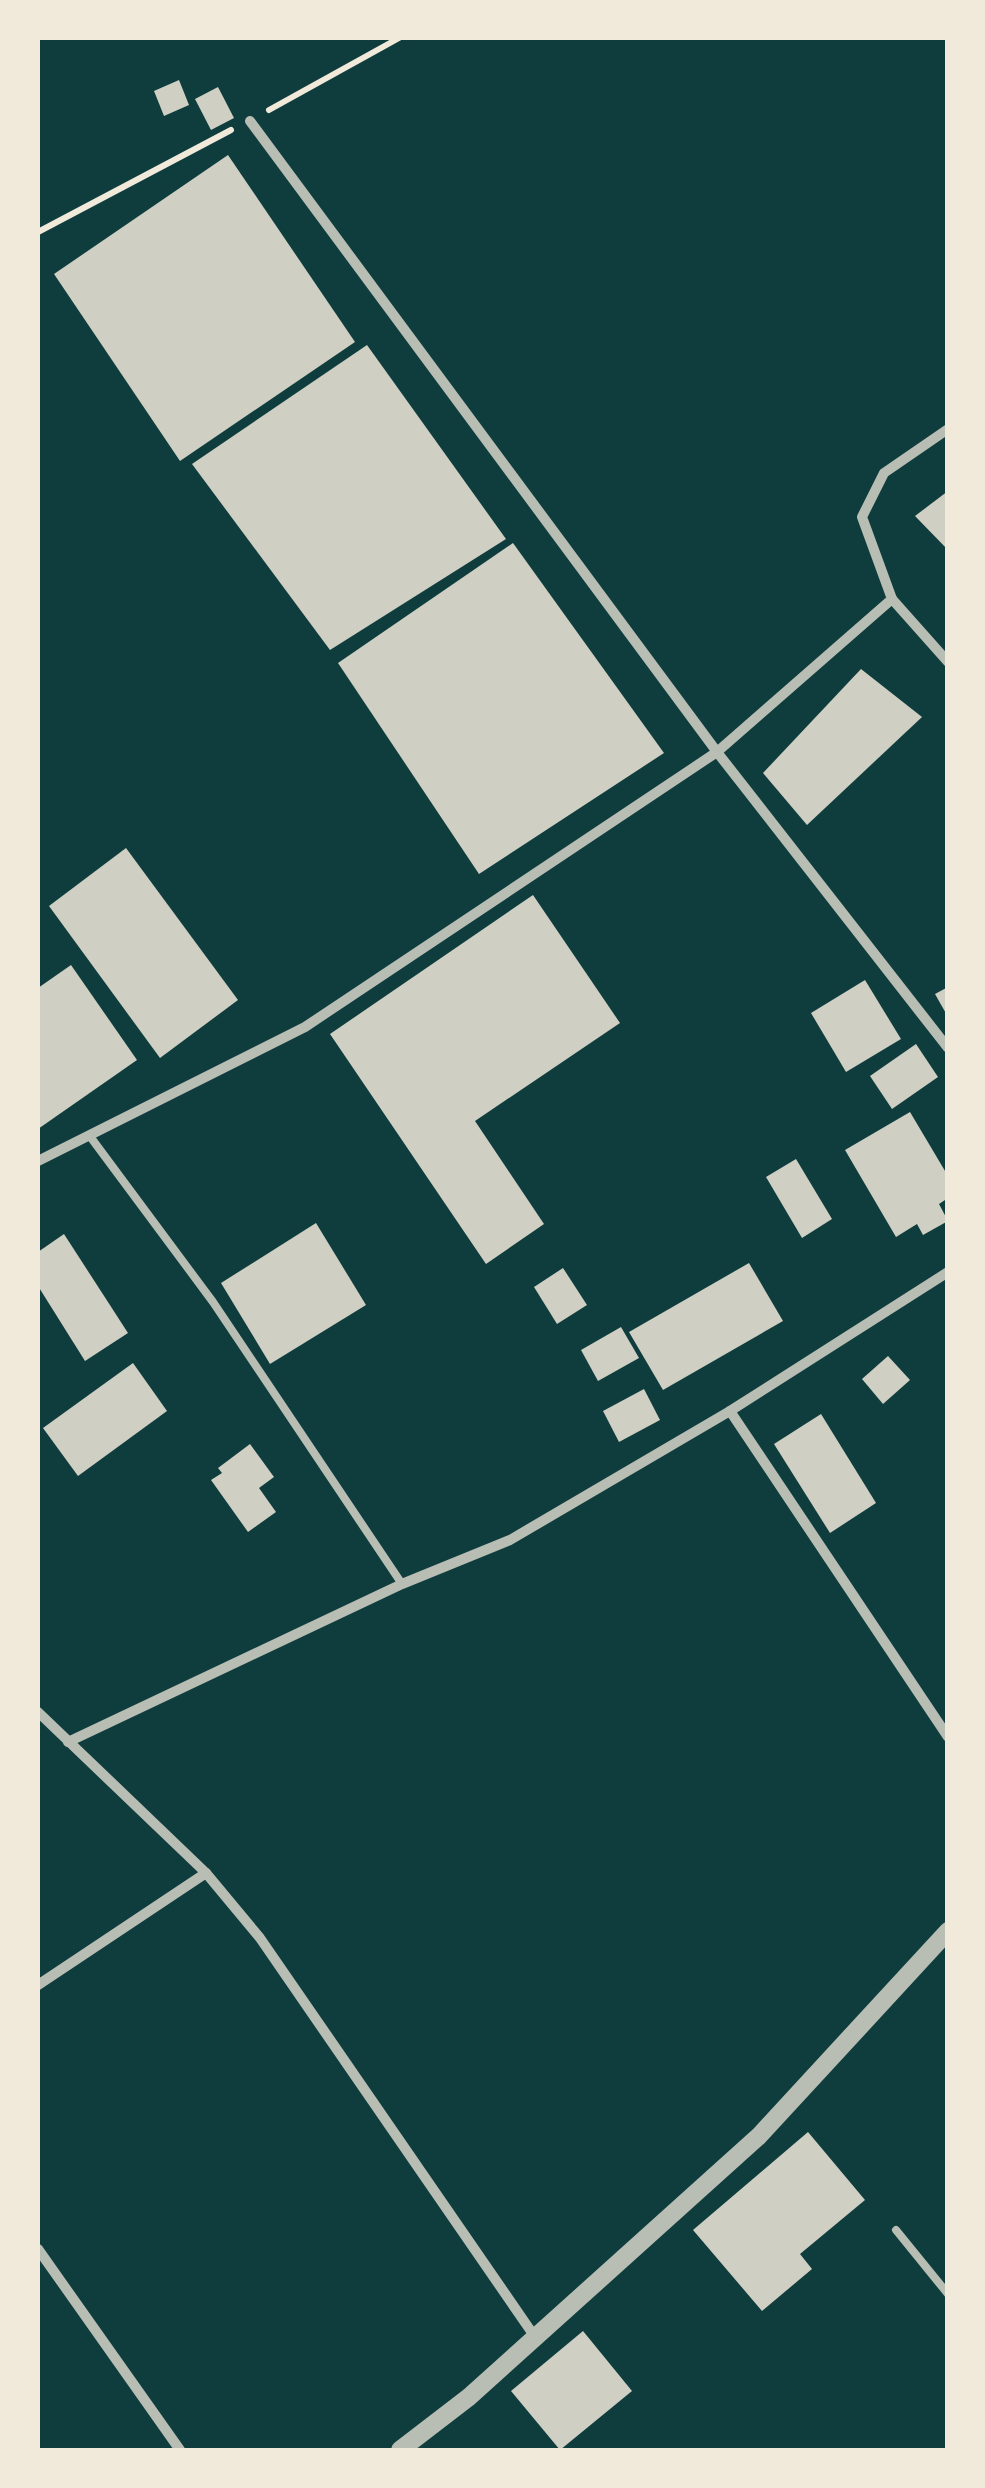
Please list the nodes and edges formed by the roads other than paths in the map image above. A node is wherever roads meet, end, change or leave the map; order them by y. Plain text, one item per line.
1 (250, 121) road end
2 (948, 429) edge
3 (892, 599) junction
4 (948, 662) edge
5 (717, 752) junction
6 (948, 1048) edge
7 (89, 1135) junction
8 (38, 1161) edge
9 (948, 1272) edge
10 (730, 1411) junction
11 (402, 1584) junction
12 (38, 1712) edge
13 (948, 1737) edge
14 (68, 1742) junction
15 (206, 1873) junction
16 (948, 1932) edge
17 (38, 1985) edge
18 (896, 2230) dead end
19 (38, 2249) edge
20 (948, 2294) edge
21 (535, 2337) junction
22 (180, 2450) edge
23 (400, 2450) edge

1 - 5 street
2 - 3 street
3 - 4 street
3 - 5 street
5 - 6 street
5 - 7 street
7 - 8 street
7 - 11 lane
9 - 10 street
10 - 11 street
10 - 13 street
11 - 14 street
12 - 14 street
14 - 15 street
15 - 17 street
15 - 21 street
16 - 21 street
18 - 20 lane
19 - 22 street
21 - 23 street

